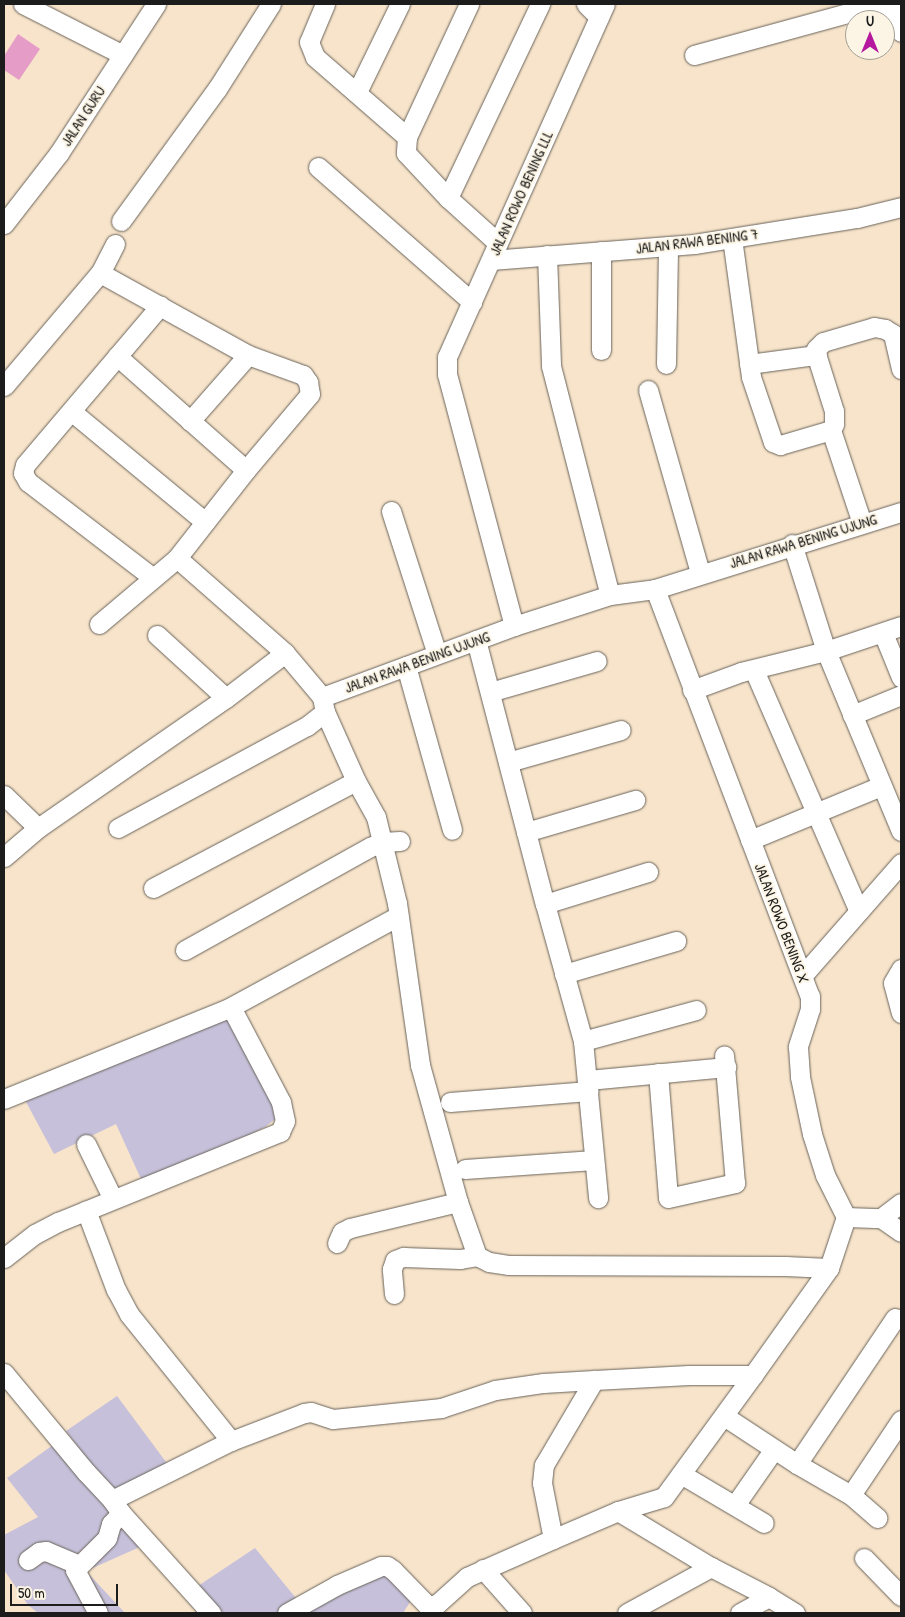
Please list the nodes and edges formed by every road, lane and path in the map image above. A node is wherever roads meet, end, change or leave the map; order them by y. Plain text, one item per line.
1 (23, 4) edge
2 (156, 4) edge
3 (271, 4) edge
4 (324, 4) edge
5 (400, 4) edge
6 (470, 4) edge
7 (540, 4) edge
8 (880, 4) edge
9 (890, 4) edge
10 (597, 8) edge
11 (901, 32) edge
12 (123, 55) junction
13 (694, 55) dead end
14 (358, 92) junction
15 (407, 137) junction
16 (318, 167) dead end
17 (448, 198) junction
18 (901, 207) edge
19 (121, 221) dead end
20 (4, 224) edge
21 (732, 238) junction
22 (114, 244) dead end
23 (668, 246) junction
24 (495, 251) junction
25 (601, 251) junction
26 (547, 255) junction
27 (100, 272) junction
28 (472, 302) junction
29 (160, 306) junction
30 (601, 350) dead end
31 (248, 355) junction
32 (816, 355) junction
33 (117, 356) junction
34 (666, 364) dead end
35 (749, 364) junction
36 (901, 369) edge
37 (4, 386) edge
38 (648, 390) dead end
39 (71, 411) junction
40 (190, 421) junction
41 (831, 430) junction
42 (246, 470) junction
43 (391, 511) dead end
44 (901, 512) edge
45 (205, 522) junction
46 (862, 523) junction
47 (792, 544) junction
48 (178, 558) junction
49 (700, 573) junction
50 (152, 577) junction
51 (655, 589) junction
52 (610, 595) junction
53 (99, 624) dead end
54 (514, 626) junction
55 (901, 626) edge
56 (882, 633) junction
57 (157, 635) dead end
58 (476, 640) junction
59 (826, 650) junction
60 (286, 653) junction
61 (437, 654) junction
62 (597, 661) dead end
63 (406, 666) junction
64 (754, 670) junction
65 (901, 678) edge
66 (692, 690) junction
67 (490, 692) junction
68 (901, 696) edge
69 (226, 698) junction
70 (323, 704) junction
71 (852, 715) junction
72 (621, 730) dead end
73 (508, 762) junction
74 (356, 780) junction
75 (881, 786) junction
76 (4, 795) edge
77 (635, 800) dead end
78 (816, 812) junction
79 (38, 828) junction
80 (118, 828) dead end
81 (452, 830) dead end
82 (901, 831) edge
83 (526, 832) junction
84 (750, 840) junction
85 (391, 841) junction
86 (4, 857) edge
87 (901, 863) edge
88 (648, 872) dead end
89 (153, 888) dead end
90 (545, 904) junction
91 (859, 911) junction
92 (398, 916) junction
93 (676, 941) dead end
94 (185, 950) dead end
95 (901, 969) edge
96 (564, 974) junction
97 (803, 975) junction
98 (231, 1007) junction
99 (696, 1010) dead end
100 (901, 1012) edge
101 (583, 1041) junction
102 (658, 1073) junction
103 (588, 1086) junction
104 (4, 1099) edge
105 (450, 1102) dead end
106 (86, 1144) dead end
107 (594, 1160) junction
108 (466, 1169) dead end
109 (598, 1198) dead end
110 (113, 1199) junction
111 (458, 1202) junction
112 (901, 1204) edge
113 (86, 1210) junction
114 (846, 1217) junction
115 (881, 1218) junction
116 (901, 1232) edge
117 (337, 1243) dead end
118 (477, 1256) junction
119 (4, 1258) edge
120 (829, 1268) junction
121 (394, 1294) dead end
122 (895, 1318) dead end
123 (4, 1373) edge
124 (752, 1375) junction
125 (594, 1380) junction
126 (724, 1416) junction
127 (901, 1420) edge
128 (231, 1441) junction
129 (774, 1449) junction
130 (797, 1464) junction
131 (681, 1474) junction
132 (851, 1495) junction
133 (664, 1497) junction
134 (735, 1505) junction
135 (117, 1506) junction
136 (618, 1511) junction
137 (877, 1518) dead end
138 (764, 1522) dead end
139 (649, 1528) junction
140 (554, 1539) junction
141 (864, 1558) dead end
142 (28, 1560) dead end
143 (79, 1565) junction
144 (711, 1567) junction
145 (483, 1569) junction
146 (901, 1596) edge
147 (768, 1597) junction
148 (98, 1613) edge
149 (212, 1613) edge
150 (287, 1613) edge
151 (522, 1613) edge
152 (627, 1613) edge
153 (740, 1613) edge
154 (795, 1613) edge

1 - 12 street
2 - 12 street, JALAN GURU
3 - 19 street
4 - 14 street
5 - 14 street
6 - 15 street
7 - 17 street
8 - 13 street
9 - 11 street
10 - 24 street, JALAN ROWO BENING LLL
12 - 20 street, JALAN GURU
14 - 15 street
15 - 17 street
16 - 28 street
17 - 24 street
18 - 21 street, JALAN RAWA BENING 7
21 - 23 street, JALAN RAWA BENING 7
21 - 35 street
22 - 27 street
23 - 25 street, JALAN RAWA BENING 7
23 - 34 street
24 - 26 street, JALAN RAWA BENING 7
24 - 28 street, JALAN ROWO BENING LLL
25 - 26 street, JALAN RAWA BENING 7
25 - 30 street
26 - 52 street
27 - 29 street
27 - 37 street
28 - 54 street, JALAN ROWO BENING LLL
29 - 31 street
29 - 33 street
31 - 40 street
31 - 42 street
32 - 35 street
32 - 36 street
32 - 41 street
33 - 39 street
33 - 40 street
35 - 41 street
38 - 49 street
39 - 45 street
39 - 50 street
40 - 42 street
41 - 46 street
42 - 45 street
43 - 61 street
44 - 46 street, JALAN RAWA BENING UJUNG
45 - 48 street
46 - 47 street, JALAN RAWA BENING UJUNG
47 - 49 street, JALAN RAWA BENING UJUNG
47 - 59 street
48 - 50 street
48 - 60 street
49 - 51 street, JALAN RAWA BENING UJUNG
50 - 53 street
51 - 52 street, JALAN RAWA BENING UJUNG
51 - 66 street, JALAN ROWO BENING X
52 - 54 street, JALAN RAWA BENING UJUNG
54 - 58 street, JALAN RAWA BENING UJUNG
55 - 56 street
56 - 59 street
56 - 65 street
57 - 69 street
58 - 61 street, JALAN RAWA BENING UJUNG
58 - 67 street
59 - 64 street
59 - 71 street
60 - 69 street
60 - 70 street
61 - 63 street, JALAN RAWA BENING UJUNG
62 - 67 street
63 - 70 street, JALAN RAWA BENING UJUNG
63 - 81 street
64 - 66 street
64 - 78 street
66 - 84 street, JALAN ROWO BENING X
67 - 73 street
68 - 71 street
69 - 79 street
70 - 74 street
70 - 80 street, JALAN RAWA BENING UJUNG
71 - 75 street
72 - 73 street
73 - 83 street
74 - 85 street
74 - 89 street
75 - 78 street
75 - 82 street
76 - 79 street
77 - 83 street
78 - 84 street
78 - 91 street
79 - 86 street
83 - 90 street
84 - 97 street, JALAN ROWO BENING X
85 - 92 street
85 - 94 street
87 - 91 street
88 - 90 street
90 - 96 street
91 - 97 street
92 - 98 street
92 - 111 street
93 - 96 street
95 - 100 street
96 - 101 street
97 - 114 street, JALAN ROWO BENING X
98 - 104 street
98 - 110 street
99 - 101 street
101 - 103 street
102 - 102 street
102 - 103 street
103 - 105 street
103 - 107 street
106 - 110 street
107 - 108 street
107 - 109 street
110 - 113 street
111 - 117 street
111 - 118 street
112 - 115 street
113 - 119 street
113 - 128 street
114 - 115 street
114 - 120 street
115 - 116 street
118 - 120 street
118 - 121 street
120 - 124 street
122 - 130 street
123 - 135 street
124 - 125 street
124 - 126 street
125 - 128 street
125 - 140 street
126 - 129 street
126 - 131 street
127 - 132 street
128 - 135 street
129 - 130 street
129 - 134 street
130 - 132 street
131 - 133 street
131 - 134 street
132 - 137 street
133 - 136 street
133 - 139 street
134 - 138 street
135 - 143 street
135 - 149 street
136 - 139 street
136 - 140 street
139 - 144 street
140 - 145 street
141 - 146 street
142 - 143 street
143 - 148 street
144 - 147 street
144 - 152 street
145 - 150 street
145 - 151 street
147 - 153 street
147 - 154 street

